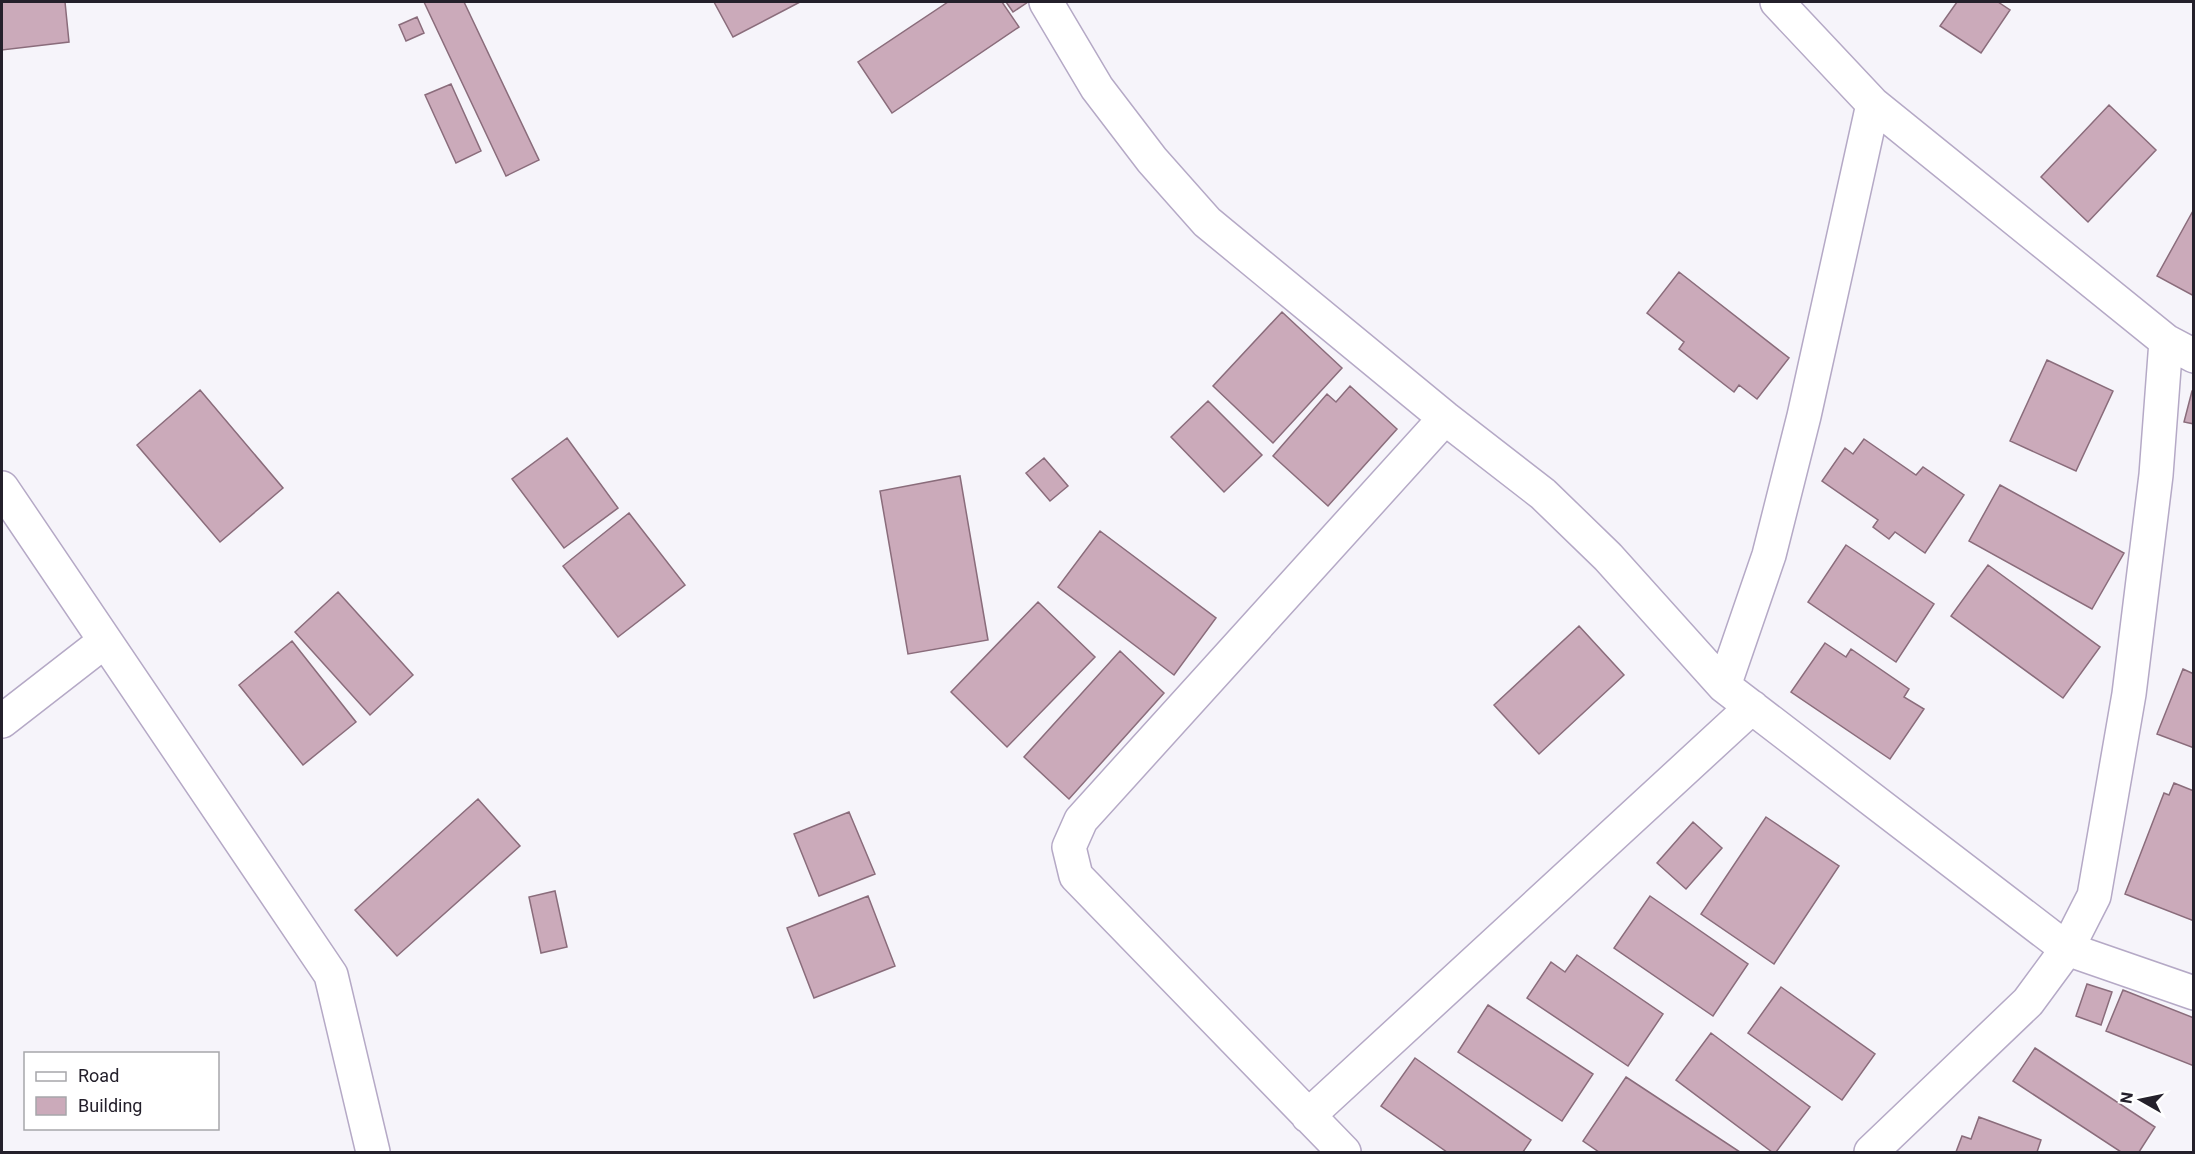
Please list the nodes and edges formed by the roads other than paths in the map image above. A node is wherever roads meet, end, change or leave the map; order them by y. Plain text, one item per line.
1 (1046, 2) edge
2 (1778, 2) edge
3 (1873, 104) junction
4 (2180, 349) edge
5 (1445, 418) junction
6 (2, 488) edge
7 (105, 640) junction
8 (1724, 686) junction
9 (1752, 707) junction
10 (2, 721) edge
11 (2067, 949) junction
12 (2193, 993) edge
13 (1308, 1116) junction
14 (373, 1152) edge
15 (1344, 1152) edge
16 (1871, 1152) edge

1 - 5 street
2 - 3 street
3 - 4 street
3 - 8 street
4 - 11 street
5 - 8 street
5 - 13 street
6 - 7 street
7 - 10 street
7 - 14 street
8 - 9 street
9 - 11 street
9 - 13 street
11 - 12 street
11 - 16 street
13 - 15 street

